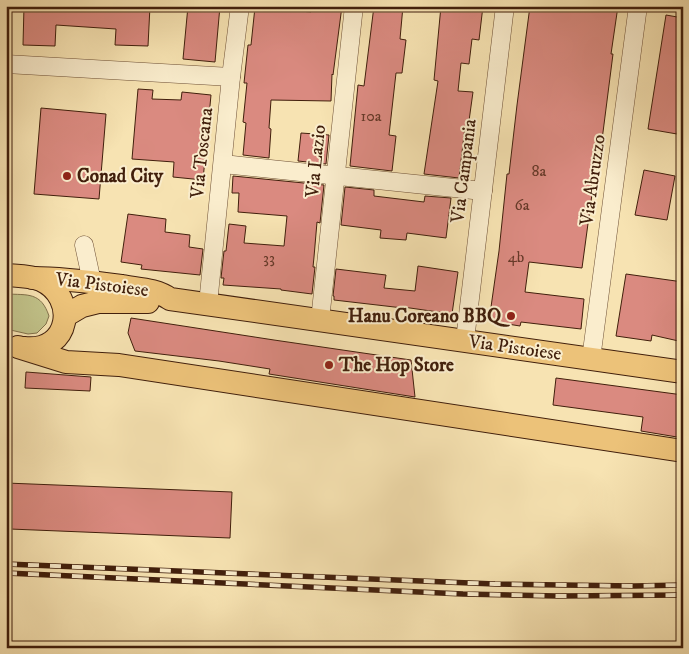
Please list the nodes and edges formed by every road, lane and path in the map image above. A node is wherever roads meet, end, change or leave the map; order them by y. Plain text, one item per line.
1 (240, 6) edge
2 (354, 6) edge
3 (505, 6) edge
4 (638, 6) edge
5 (6, 64) edge
6 (231, 77) junction
7 (223, 164) junction
8 (336, 175) junction
9 (483, 191) junction
10 (84, 245) dead end
11 (6, 275) edge
12 (33, 278) junction
13 (92, 282) junction
14 (170, 299) junction
15 (208, 304) junction
16 (70, 317) junction
17 (320, 320) junction
18 (465, 340) junction
19 (12, 346) edge
20 (591, 359) junction
21 (118, 365) junction
22 (683, 372) edge
23 (683, 451) edge

1 - 6 street, Via Toscana
2 - 8 street, Via Lazio
3 - 9 street, Via Campania
4 - 20 street, Via Abruzzo
5 - 6 street
6 - 7 street, Via Toscana
7 - 8 street
7 - 15 street, Via Toscana
8 - 9 street
8 - 17 street, Via Lazio
9 - 18 street, Via Campania
10 - 13 street
11 - 12 main road, Via Pistoiese
12 - 13 main road, Via Pistoiese
12 - 16 main road
13 - 14 main road, Via Pistoiese
13 - 16 main road
14 - 15 main road, Via Pistoiese
14 - 16 main road, Via Pistoiese
15 - 17 main road, Via Pistoiese
16 - 19 main road
16 - 21 main road
17 - 18 main road, Via Pistoiese
18 - 20 main road, Via Pistoiese
19 - 21 main road
20 - 22 main road, Via Pistoiese
21 - 23 main road

